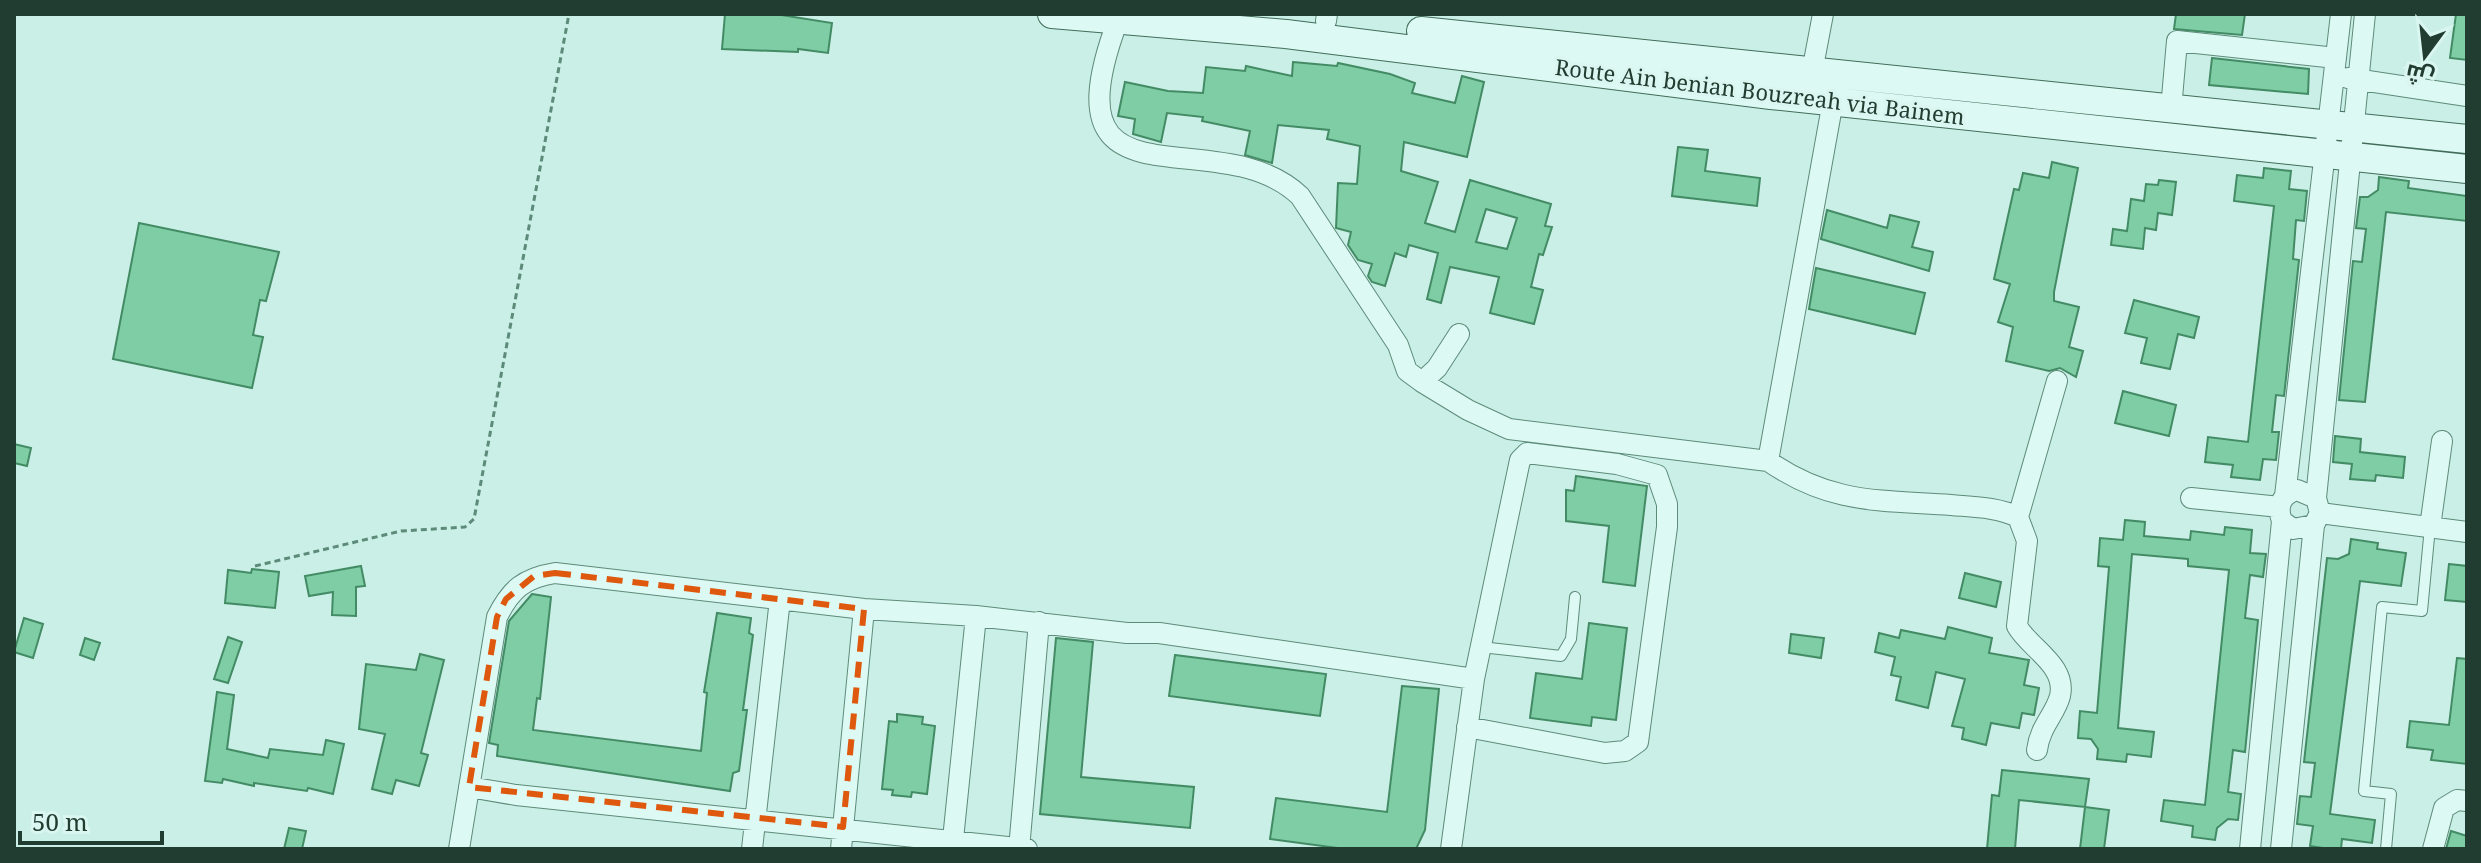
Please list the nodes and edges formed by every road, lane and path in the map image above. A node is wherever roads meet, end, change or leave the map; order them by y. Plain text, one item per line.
1 (569, 14) edge
2 (1052, 14) edge
3 (1255, 14) edge
4 (1823, 14) edge
5 (2341, 14) edge
6 (2365, 14) edge
7 (1326, 18) edge
8 (1118, 20) junction
9 (1425, 32) edge
10 (2335, 67) junction
11 (1812, 72) junction
12 (2359, 79) junction
13 (2467, 96) edge
14 (1833, 101) junction
15 (2171, 109) junction
16 (2467, 139) edge
17 (2339, 140) junction
18 (2467, 169) edge
19 (1459, 334) dead end
20 (2057, 381) dead end
21 (1422, 382) junction
22 (1509, 429) junction
23 (2442, 441) dead end
24 (1527, 453) junction
25 (1768, 461) junction
26 (2191, 498) dead end
27 (2282, 508) junction
28 (2317, 512) junction
29 (2018, 517) junction
30 (2430, 527) junction
31 (2467, 532) edge
32 (255, 566) dead end
33 (1575, 597) dead end
34 (780, 599) junction
35 (864, 609) junction
36 (976, 616) junction
37 (1039, 622) junction
38 (1481, 647) junction
39 (1474, 679) junction
40 (1467, 727) junction
41 (2037, 750) dead end
42 (469, 787) junction
43 (2467, 801) edge
44 (755, 819) junction
45 (843, 827) junction
46 (952, 844) edge
47 (1019, 848) edge
48 (459, 849) edge
49 (752, 849) edge
50 (841, 849) edge
51 (1027, 849) edge
52 (1451, 849) edge
53 (2250, 849) edge
54 (2281, 849) edge
55 (2386, 849) edge
56 (2433, 849) edge

1 - 32 path
2 - 8 main road, Route Ain benian Bouzreah via Bainem
3 - 7 main road, Route Ain benian Bouzreah via Bainem
4 - 11 street
5 - 10 street
6 - 12 street
7 - 9 main road, Route Ain benian Bouzreah via Bainem
8 - 9 main road, Route Ain benian Bouzreah via Bainem
8 - 21 street
9 - 11 main road, Route Ain benian Bouzreah via Bainem
9 - 14 main road, Route Ain benian Bouzreah via Bainem
10 - 12 street
10 - 15 street
10 - 17 street
11 - 15 main road, Route Ain benian Bouzreah via Bainem
12 - 13 street
12 - 17 street
14 - 17 main road, Route Ain benian Bouzreah via Bainem
14 - 25 street
15 - 17 main road, Route Ain benian Bouzreah via Bainem
16 - 17 main road, Route Ain benian Bouzreah via Bainem
17 - 18 main road, Route Ain benian Bouzreah via Bainem
17 - 27 street
17 - 28 street
19 - 21 street
20 - 29 street
21 - 22 street
22 - 24 street
22 - 25 street
23 - 30 street
24 - 38 street
24 - 40 street
25 - 29 street
26 - 27 street
27 - 28 street
27 - 28 street
27 - 53 street
28 - 30 street
28 - 54 street
29 - 41 street
30 - 31 street
30 - 55 lane
33 - 38 lane
34 - 35 street
34 - 42 street
34 - 44 street
35 - 36 street
35 - 45 street
36 - 37 street
36 - 46 street
37 - 39 street
37 - 47 street
38 - 39 street
39 - 40 street
40 - 52 street
42 - 44 street
42 - 48 street
43 - 56 street
44 - 45 street
44 - 49 street
45 - 46 street
45 - 50 street
46 - 47 street
47 - 51 street

